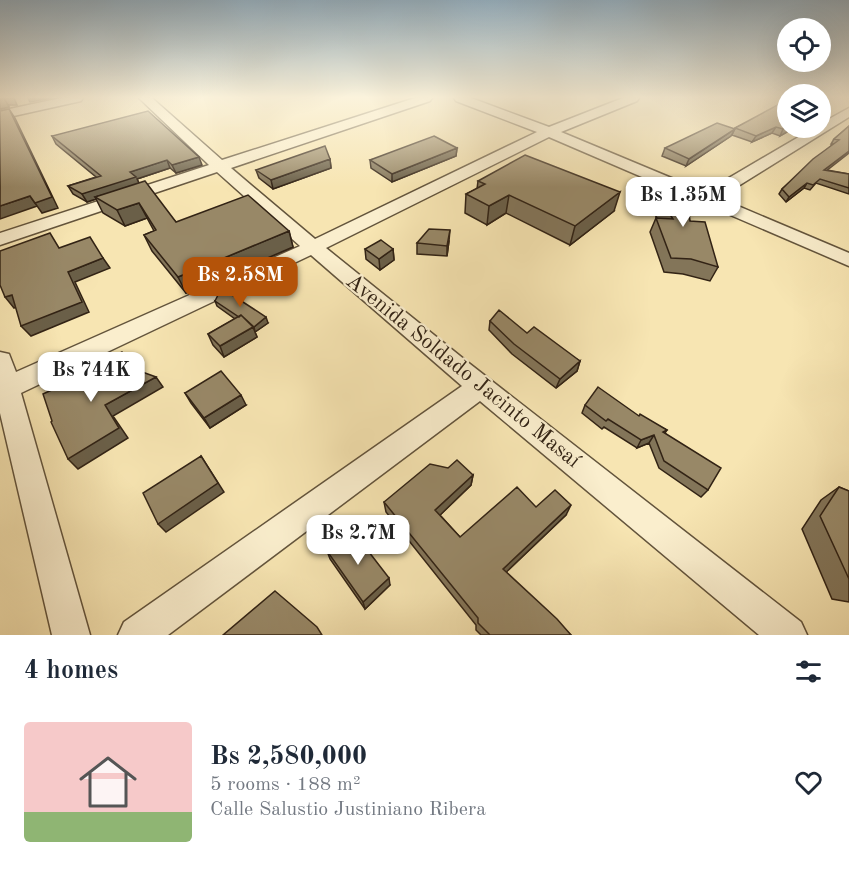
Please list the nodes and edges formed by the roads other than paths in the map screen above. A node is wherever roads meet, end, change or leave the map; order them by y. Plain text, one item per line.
1 (177, 128) edge
2 (335, 128) edge
3 (538, 128) edge
4 (560, 128) edge
5 (823, 128) edge
6 (549, 132) junction
7 (218, 166) junction
8 (706, 199) junction
9 (0, 239) edge
10 (311, 248) junction
11 (849, 260) edge
12 (2, 380) edge
13 (480, 387) junction
14 (71, 635) edge
15 (137, 635) edge
16 (788, 635) edge

1 - 7 street, Avenida Soldado Jacinto Masaí
2 - 7 street
3 - 6 street
4 - 6 street
5 - 8 street
6 - 8 street
6 - 10 street
7 - 9 street
7 - 10 street, Avenida Soldado Jacinto Masaí
8 - 11 street
10 - 12 street
10 - 13 street, Avenida Soldado Jacinto Masaí
12 - 14 street
13 - 15 street
13 - 16 street, Avenida Soldado Jacinto Masaí

